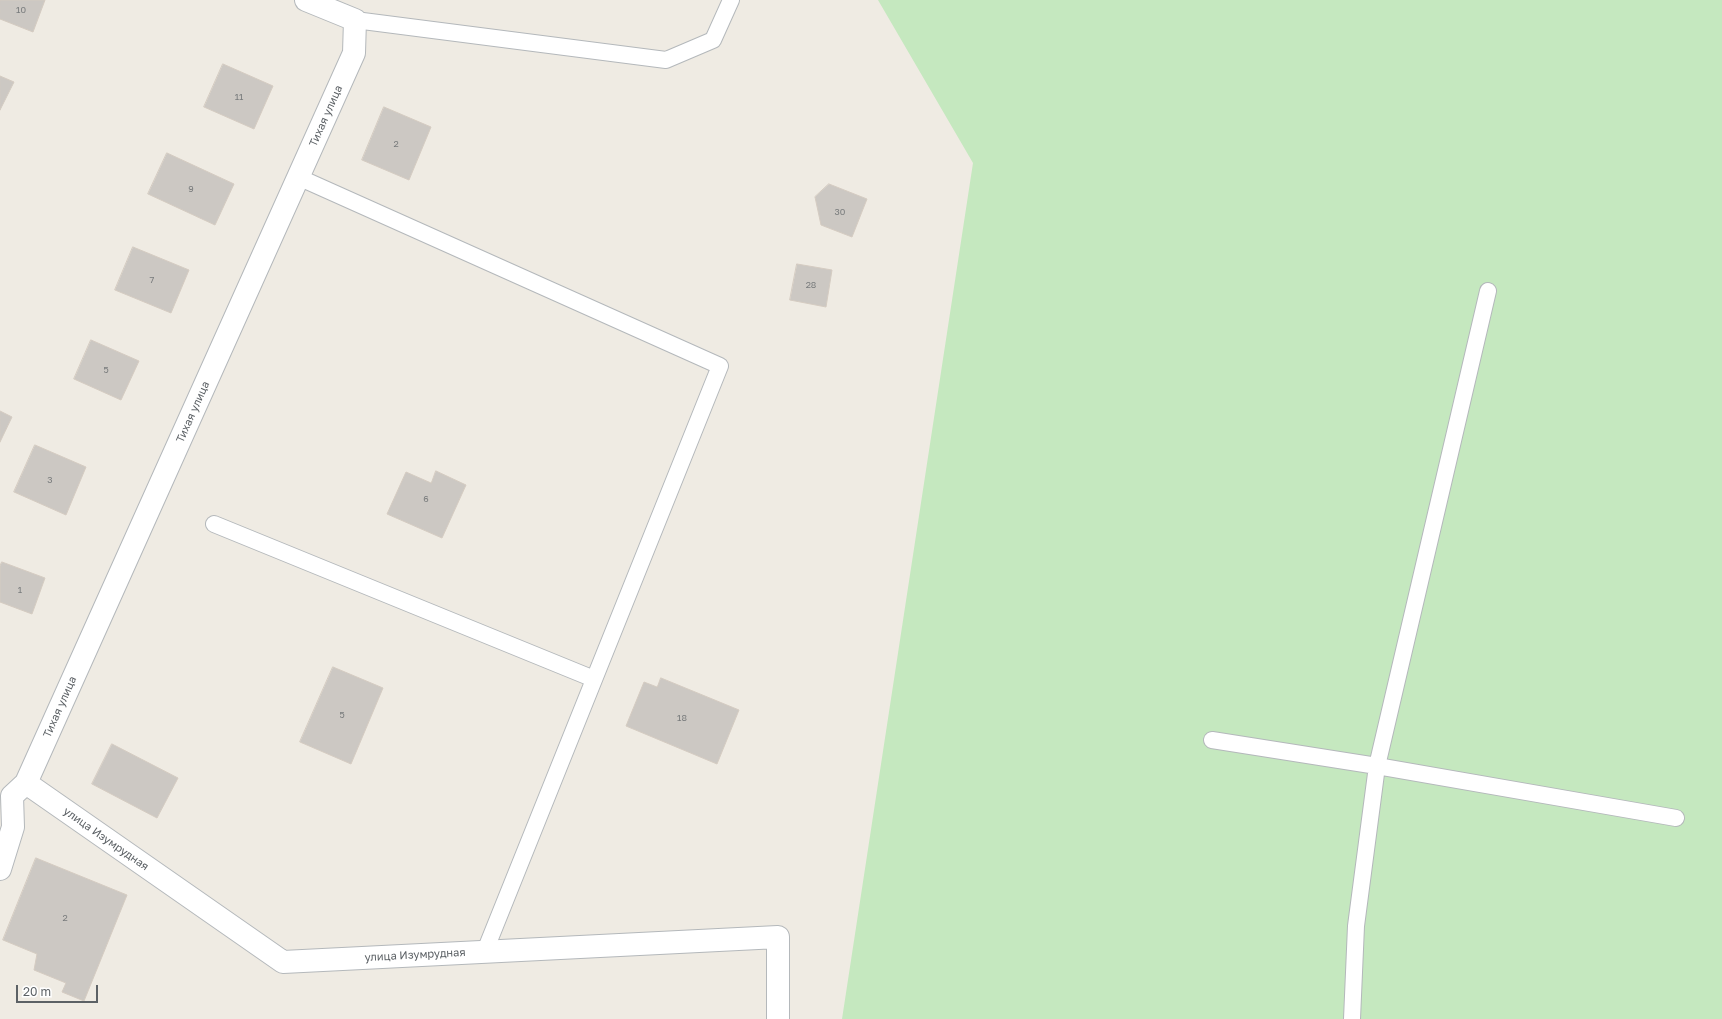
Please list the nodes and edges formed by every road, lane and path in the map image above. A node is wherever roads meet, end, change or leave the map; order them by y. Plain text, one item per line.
1 (306, 0) edge
2 (731, 0) edge
3 (355, 20) junction
4 (298, 177) junction
5 (1488, 291) dead end
6 (214, 524) dead end
7 (594, 679) junction
8 (1212, 740) dead end
9 (1377, 766) junction
10 (13, 792) edge
11 (1676, 818) dead end
12 (0, 869) edge
13 (485, 952) junction
14 (778, 1019) edge
15 (1352, 1019) edge

1 - 3 street
2 - 3 lane
3 - 4 street, Тихая улица
4 - 7 lane
4 - 10 street, Тихая улица
5 - 9 lane
6 - 7 lane
7 - 13 lane
8 - 9 lane
9 - 11 lane
9 - 15 lane
10 - 12 street
10 - 13 street, улица Изумрудная
13 - 14 street, улица Изумрудная

